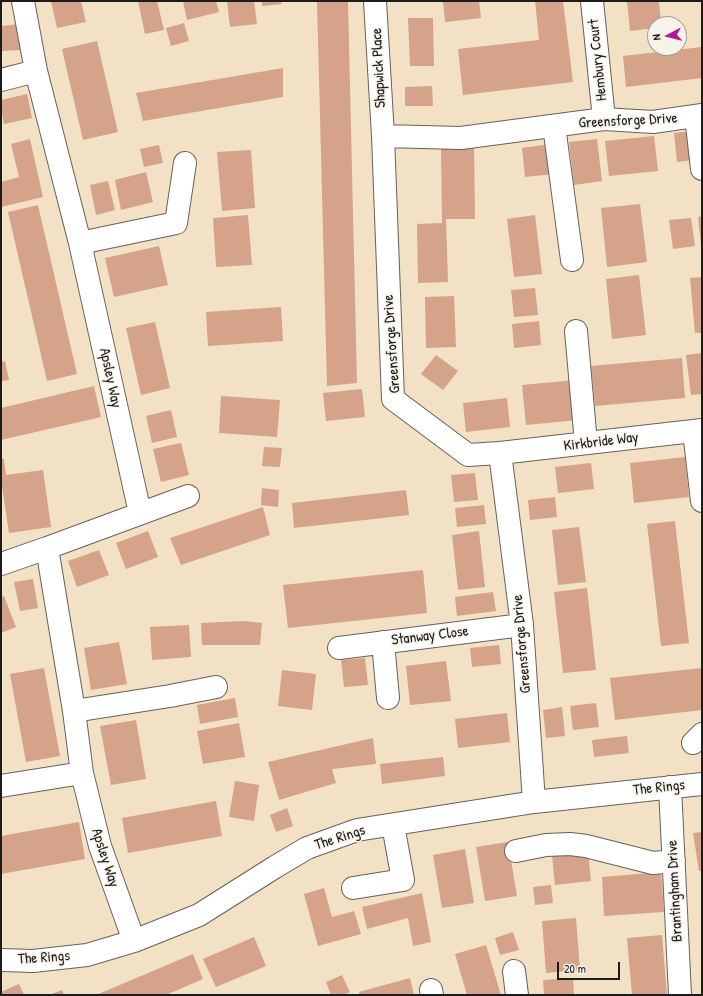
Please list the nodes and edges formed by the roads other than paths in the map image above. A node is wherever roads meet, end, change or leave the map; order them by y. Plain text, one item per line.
1 (23, 1) edge
2 (375, 1) edge
3 (592, 1) edge
4 (36, 71) junction
5 (1, 80) edge
6 (699, 116) edge
7 (604, 120) junction
8 (554, 126) junction
9 (383, 136) junction
10 (185, 163) dead end
11 (702, 169) edge
12 (80, 243) junction
13 (572, 260) dead end
14 (576, 331) dead end
15 (698, 430) edge
16 (586, 443) junction
17 (500, 453) junction
18 (188, 496) dead end
19 (702, 501) edge
20 (140, 513) junction
21 (47, 548) junction
22 (1, 564) edge
23 (522, 625) junction
24 (383, 642) junction
25 (338, 648) dead end
26 (216, 687) dead end
27 (388, 698) dead end
28 (74, 711) junction
29 (82, 773) junction
30 (702, 784) edge
31 (1, 786) edge
32 (670, 787) junction
33 (534, 802) junction
34 (393, 825) junction
35 (516, 852) dead end
36 (674, 861) junction
37 (353, 888) dead end
38 (134, 941) junction
39 (1, 960) edge
40 (514, 971) dead end
41 (517, 995) edge
42 (680, 995) edge

1 - 4 street, Apsley Way
2 - 9 street, Shapwick Place
3 - 7 street, Hembury Court
4 - 5 street
4 - 12 street, Apsley Way
6 - 7 street, Greensforge Drive
6 - 11 street
7 - 8 street, Greensforge Drive
8 - 9 street, Greensforge Drive
8 - 13 street
9 - 17 street, Greensforge Drive
10 - 12 street
12 - 20 street, Apsley Way
14 - 16 street
15 - 16 street, Kirkbride Way
15 - 19 street
16 - 17 street, Kirkbride Way
17 - 23 street, Greensforge Drive
18 - 20 street
20 - 21 street
21 - 22 street
21 - 28 street, Apsley Way
23 - 24 street, Stanway Close
23 - 33 street, Greensforge Drive
24 - 25 street, Stanway Close
24 - 27 street
26 - 28 street
28 - 29 street, Apsley Way
29 - 31 street
29 - 38 street, Apsley Way
30 - 32 street, The Rings
32 - 33 street, The Rings
32 - 36 street, Brantingham Drive
33 - 34 street, The Rings
34 - 37 street
34 - 38 street, The Rings
35 - 36 street
36 - 42 street, Brantingham Drive
38 - 39 street, The Rings
40 - 41 street

